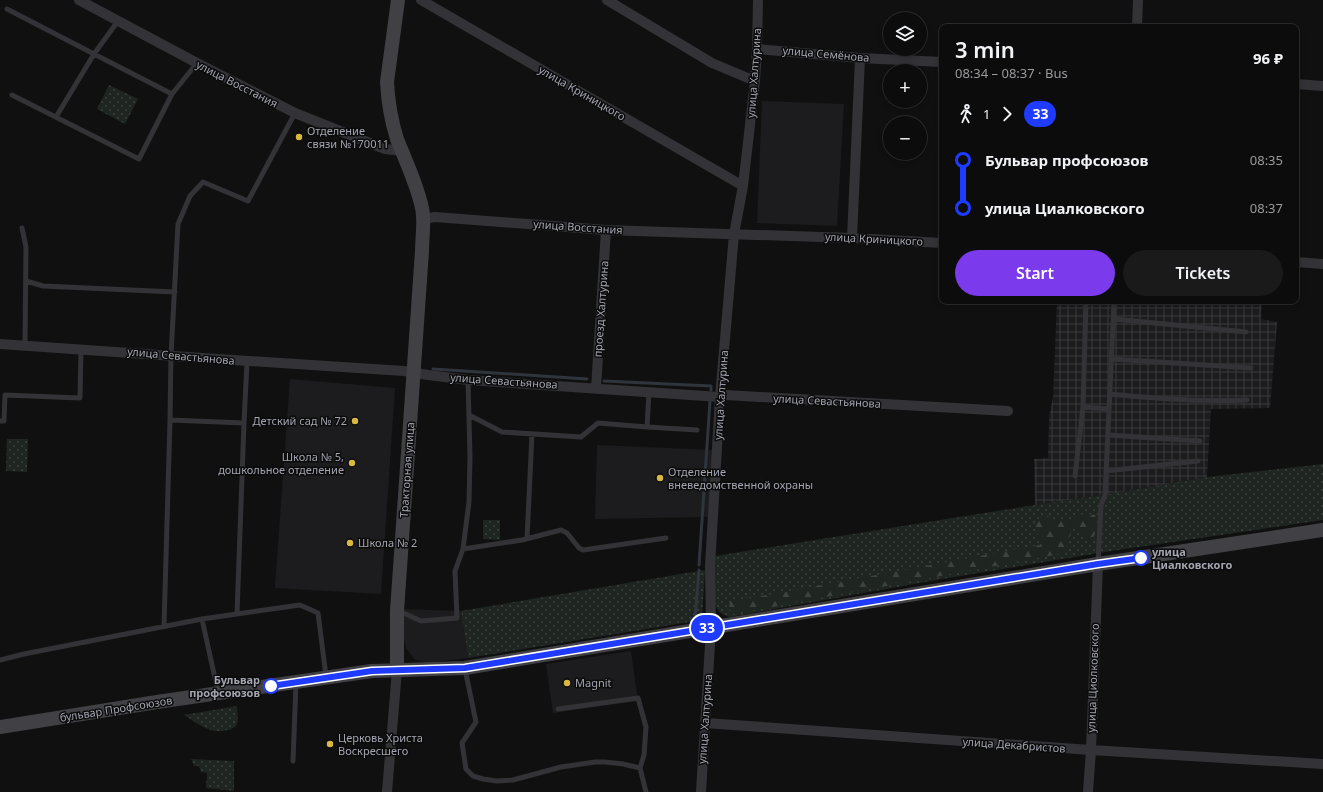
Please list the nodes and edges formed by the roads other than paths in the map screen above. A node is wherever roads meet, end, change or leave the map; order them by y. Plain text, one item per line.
1 (79, 0) edge
2 (398, 0) edge
3 (422, 0) edge
4 (607, 0) edge
5 (758, 0) edge
6 (1138, 0) edge
7 (7, 9) dead end
8 (118, 21) junction
9 (1137, 24) edge
10 (757, 49) junction
11 (94, 54) junction
12 (860, 58) junction
13 (939, 62) edge
14 (196, 63) junction
15 (755, 82) junction
16 (1299, 84) edge
17 (1323, 86) edge
18 (172, 94) junction
19 (12, 95) dead end
20 (295, 113) junction
21 (56, 118) junction
22 (403, 151) junction
23 (743, 186) junction
24 (423, 219) junction
25 (22, 228) dead end
26 (606, 230) junction
27 (734, 234) junction
28 (852, 238) junction
29 (939, 243) edge
30 (1299, 262) edge
31 (1323, 264) edge
32 (26, 281) junction
33 (175, 292) junction
34 (1086, 304) edge
35 (1114, 304) edge
36 (1114, 319) junction
37 (1246, 332) dead end
38 (0, 344) edge
39 (25, 345) junction
40 (81, 349) junction
41 (171, 355) junction
42 (1112, 358) junction
43 (247, 362) junction
44 (1251, 368) dead end
45 (413, 372) junction
46 (468, 380) junction
47 (596, 388) junction
48 (649, 392) junction
49 (1110, 394) junction
50 (720, 397) junction
51 (1247, 400) dead end
52 (1083, 407) junction
53 (1109, 409) junction
54 (1008, 411) dead end
55 (469, 415) junction
56 (170, 420) junction
57 (0, 421) edge
58 (244, 423) junction
59 (647, 428) junction
60 (697, 430) dead end
61 (532, 434) junction
62 (1108, 435) junction
63 (1200, 441) dead end
64 (1198, 461) dead end
65 (1106, 471) junction
66 (1076, 476) dead end
67 (1323, 530) edge
68 (666, 538) dead end
69 (527, 539) junction
70 (463, 549) junction
71 (1098, 564) junction
72 (397, 610) junction
73 (237, 614) junction
74 (202, 619) junction
75 (164, 626) junction
76 (711, 628) junction
77 (0, 660) edge
78 (465, 668) junction
79 (397, 670) junction
80 (326, 678) junction
81 (296, 682) junction
82 (218, 693) junction
83 (558, 709) dead end
84 (705, 723) junction
85 (0, 727) edge
86 (1091, 750) junction
87 (293, 761) dead end
88 (1323, 764) edge
89 (640, 768) junction
90 (387, 792) edge
91 (646, 792) edge
92 (701, 792) edge
93 (1088, 792) edge

1 - 8 street, улица Восстания
2 - 22 main road, Тракторная улица
3 - 23 street, улица Криницкого
4 - 15 street
5 - 10 street, улица Халтурина
6 - 9 street
7 - 11 lane
8 - 11 lane
8 - 14 street, улица Восстания
10 - 12 street, улица Семёнова
10 - 15 street, улица Халтурина
11 - 18 lane
11 - 21 lane
12 - 13 street, улица Семёнова
12 - 28 street
14 - 18 lane
14 - 20 street, улица Восстания
15 - 23 street, улица Халтурина
16 - 17 street
18 - 21 lane
19 - 21 lane
20 - 22 street, улица Восстания
20 - 33 lane
22 - 24 main road, Тракторная улица
23 - 27 street, улица Халтурина
24 - 26 street, улица Восстания
24 - 45 main road, Тракторная улица
25 - 32 lane
26 - 27 street, улица Восстания
26 - 47 street, проезд Халтурина
27 - 28 street, улица Криницкого
27 - 50 street, улица Халтурина
28 - 29 street, улица Криницкого
30 - 31 street
32 - 33 lane
32 - 39 lane
33 - 41 lane
34 - 52 lane
35 - 36 lane
36 - 37 lane
36 - 42 lane
38 - 39 street, улица Севастьянова
39 - 40 street, улица Севастьянова
40 - 41 street, улица Севастьянова
40 - 57 lane
41 - 43 street, улица Севастьянова
41 - 56 lane
42 - 44 lane
42 - 49 lane
43 - 45 street, улица Севастьянова
43 - 58 lane
45 - 46 street, улица Севастьянова
45 - 72 main road, Тракторная улица
46 - 47 street, улица Севастьянова
46 - 55 lane
47 - 48 street, улица Севастьянова
48 - 50 street, улица Севастьянова
48 - 59 lane
49 - 51 lane
49 - 53 lane
50 - 54 street, улица Севастьянова
50 - 76 street, улица Халтурина
52 - 53 lane
52 - 66 lane
53 - 62 lane
55 - 61 lane
55 - 70 lane
56 - 58 lane
56 - 75 lane
58 - 73 lane
59 - 60 lane
59 - 61 lane
61 - 69 lane
62 - 63 lane
62 - 65 lane
64 - 65 lane
65 - 71 lane
67 - 71 main road, бульвар Профсоюзов
68 - 69 lane
69 - 70 lane
70 - 72 lane
71 - 76 main road, бульвар Профсоюзов
71 - 86 street, улица Циолковского
72 - 79 main road, Тракторная улица
73 - 74 lane
73 - 80 lane
74 - 75 lane
74 - 82 lane
75 - 77 lane
76 - 78 main road, бульвар Профсоюзов
76 - 84 street, улица Халтурина
78 - 79 main road, бульвар Профсоюзов
78 - 89 lane
79 - 80 main road, бульвар Профсоюзов
79 - 90 street, Тракторная улица
80 - 81 main road, бульвар Профсоюзов
81 - 82 main road, бульвар Профсоюзов
81 - 87 lane
82 - 85 main road, бульвар Профсоюзов
83 - 89 lane
84 - 86 street, улица Декабристов
84 - 92 street, улица Халтурина
86 - 88 street, улица Декабристов
86 - 93 street, улица Циолковского
89 - 91 lane

